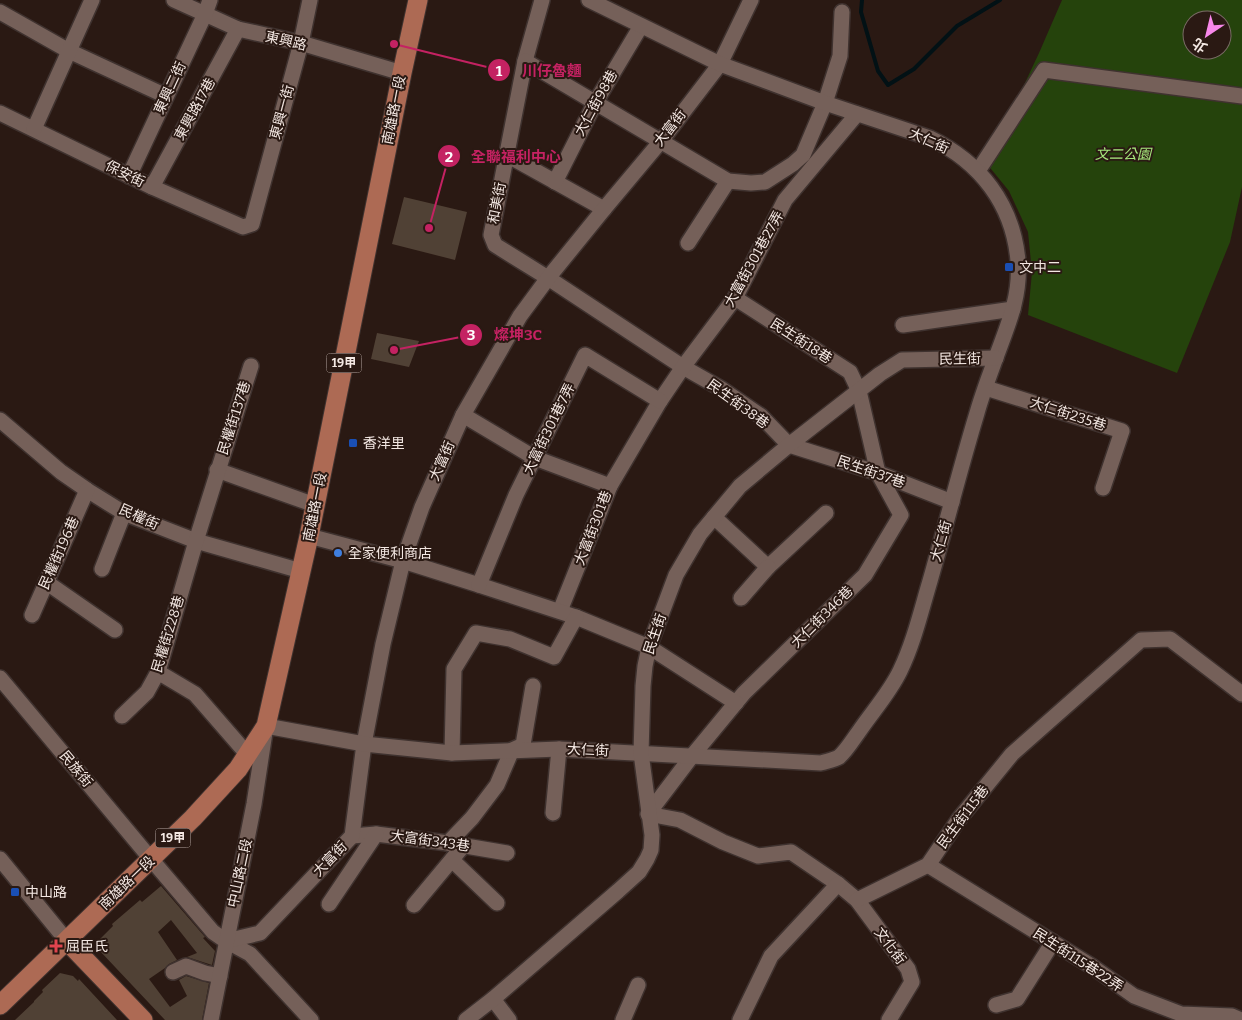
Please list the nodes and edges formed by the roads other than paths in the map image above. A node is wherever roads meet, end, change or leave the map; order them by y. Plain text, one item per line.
1 (92, 0) edge
2 (174, 0) edge
3 (310, 0) edge
4 (418, 0) edge
5 (542, 0) edge
6 (589, 0) edge
7 (751, 0) edge
8 (207, 7) edge
9 (0, 12) edge
10 (842, 12) dead end
11 (641, 26) junction
12 (238, 30) junction
13 (301, 44) junction
14 (70, 51) junction
15 (525, 62) junction
16 (720, 64) junction
17 (402, 73) junction
18 (166, 96) junction
19 (1242, 96) edge
20 (595, 103) junction
21 (825, 103) junction
22 (0, 112) edge
23 (857, 114) junction
24 (34, 129) junction
25 (661, 141) junction
26 (506, 155) junction
27 (978, 171) junction
28 (129, 176) junction
29 (728, 181) junction
30 (555, 182) junction
31 (152, 187) junction
32 (604, 209) junction
33 (252, 224) joint
34 (688, 243) dead end
35 (548, 278) junction
36 (735, 298) junction
37 (1013, 309) junction
38 (903, 325) dead end
39 (996, 358) junction
40 (251, 366) dead end
41 (683, 367) junction
42 (986, 388) junction
43 (859, 391) junction
44 (660, 401) junction
45 (462, 415) junction
46 (2, 427) edge
47 (789, 445) junction
48 (535, 458) junction
49 (217, 470) junction
50 (878, 473) junction
51 (610, 486) junction
52 (1103, 488) dead end
53 (87, 490) junction
54 (952, 502) junction
55 (315, 505) junction
56 (124, 513) junction
57 (826, 513) dead end
58 (714, 517) junction
59 (309, 536) junction
60 (196, 541) junction
61 (403, 561) junction
62 (768, 567) junction
63 (102, 569) dead end
64 (301, 571) junction
65 (46, 582) junction
66 (479, 585) junction
67 (741, 598) dead end
68 (560, 611) junction
69 (32, 615) dead end
70 (576, 617) junction
71 (115, 630) dead end
72 (649, 647) junction
73 (158, 672) junction
74 (0, 678) edge
75 (533, 686) dead end
76 (1242, 694) edge
77 (736, 703) junction
78 (122, 716) dead end
79 (266, 726) junction
80 (364, 744) junction
81 (559, 748) junction
82 (512, 750) junction
83 (452, 753) junction
84 (642, 753) junction
85 (248, 755) junction
86 (692, 756) junction
87 (553, 813) dead end
88 (648, 814) junction
89 (376, 834) junction
90 (352, 836) junction
91 (448, 843) junction
92 (464, 845) junction
93 (507, 853) dead end
94 (0, 859) edge
95 (151, 859) junction
96 (452, 860) junction
97 (928, 865) junction
98 (838, 884) junction
99 (856, 900) junction
100 (497, 903) dead end
101 (329, 904) dead end
102 (414, 905) dead end
103 (67, 941) junction
104 (226, 941) junction
105 (1053, 942) junction
106 (173, 972) dead end
107 (220, 976) junction
108 (638, 985) dead end
109 (493, 999) junction
110 (0, 1005) edge
111 (996, 1005) dead end
112 (143, 1020) edge
113 (211, 1020) edge
114 (311, 1020) edge
115 (466, 1020) edge
116 (509, 1020) edge
117 (623, 1020) edge
118 (740, 1020) edge
119 (889, 1020) edge
120 (1241, 1020) edge

1 - 14 street
2 - 8 street, 東興路
3 - 13 street, 東興一街
4 - 17 main road, 南雄路一段 / 19甲
5 - 15 street, 和美街
6 - 11 street, 大仁街
7 - 16 street, 大富街
8 - 12 street, 東興路
8 - 18 street, 東興二街
9 - 14 street
10 - 21 street
11 - 16 street, 大仁街
11 - 20 street, 大仁街98巷
12 - 13 street, 東興路
12 - 31 street, 東興路17巷
13 - 17 street, 東興路
13 - 33 street, 東興一街
14 - 18 street
14 - 24 street
15 - 20 street
15 - 26 street, 和美街
16 - 21 street, 大仁街
16 - 25 street, 大富街
17 - 55 main road, 南雄路一段 / 19甲
18 - 28 street, 東興二街
19 - 27 street
20 - 25 street
20 - 30 street, 大仁街98巷
21 - 23 street, 大仁街
21 - 29 street
22 - 24 street, 保安街
23 - 27 street, 大仁街
23 - 36 street, 大富街301巷27弄
24 - 28 street, 保安街
25 - 29 street
25 - 32 street, 大富街
26 - 30 street
26 - 35 street, 和美街
27 - 37 street, 大仁街
28 - 31 street, 保安街
29 - 34 street
30 - 32 street
31 - 33 street, 保安街
32 - 35 street, 大富街
35 - 41 street, 和美街
35 - 45 street, 大富街
36 - 41 street, 大富街301巷27弄
36 - 43 street, 民生街18巷
37 - 38 street
37 - 39 street, 大仁街
39 - 42 street, 大仁街
39 - 43 street, 民生街
40 - 49 street, 民權街137巷
41 - 44 street, 大富街301巷27弄
41 - 47 street, 民生街38巷
42 - 52 street, 大仁街235巷
42 - 54 street, 大仁街
43 - 47 street, 民生街
43 - 50 street, 大仁街346巷
44 - 48 street, 大富街301巷7弄
44 - 51 street, 大富街301巷27弄
45 - 48 street, 大富街301巷
45 - 61 street, 大富街
46 - 53 street, 民權街
47 - 50 street, 民生街37巷
47 - 58 street, 民生街
48 - 51 street, 大富街301巷
48 - 66 street, 大富街301巷7弄
49 - 55 street, 民權街137巷
49 - 60 street, 民權街137巷
50 - 54 street, 民生街37巷
50 - 77 street, 大仁街346巷
51 - 68 street, 大富街301巷
53 - 56 street, 民權街
53 - 65 street, 民權街196巷
54 - 86 street, 大仁街
55 - 59 main road, 南雄路一段 / 19甲
56 - 60 street, 民權街
56 - 63 street
57 - 62 street
58 - 62 street
58 - 72 street, 民生街
59 - 61 street
59 - 64 main road, 南雄路一段 / 19甲
60 - 64 street, 民權街
60 - 73 street, 民權街228巷
61 - 66 street
61 - 80 street, 大富街
62 - 67 street
64 - 79 main road, 南雄路一段 / 19甲
65 - 69 street, 民權街196巷
65 - 71 street
66 - 68 street
68 - 70 street
70 - 72 street
70 - 83 street
72 - 77 street
72 - 84 street, 民生街
73 - 78 street, 民權街228巷
73 - 85 street
74 - 95 street, 民族街
75 - 82 street
76 - 97 street, 民生街115巷
77 - 86 street, 大仁街346巷
79 - 80 street, 大仁街
79 - 85 main road, 南雄路一段 / 19甲
79 - 104 street, 中山路二段
80 - 83 street, 大仁街
80 - 90 street, 大富街
81 - 82 street, 大仁街
81 - 84 street, 大仁街
81 - 87 street
82 - 83 street, 大仁街
82 - 91 street
84 - 86 street, 大仁街
84 - 88 street, 民生街
85 - 95 main road, 南雄路一段 / 19甲
86 - 88 street, 大仁街346巷
88 - 98 street
88 - 109 street, 民生街
89 - 90 street, 大富街343巷
89 - 91 street, 大富街343巷
89 - 101 street
90 - 104 street, 大富街
91 - 92 street, 大富街343巷
92 - 93 street, 大富街343巷
92 - 96 street
94 - 103 street
95 - 103 main road, 南雄路一段 / 19甲
95 - 104 street, 民族街
96 - 100 street
96 - 102 street
97 - 99 street
97 - 105 street, 民生街115巷22弄
98 - 99 street
98 - 118 street
99 - 119 street, 文化街
103 - 110 main road, 19甲
103 - 112 main road
104 - 107 street, 中山路二段
104 - 114 street, 民族街
105 - 111 street
105 - 120 street, 民生街115巷22弄
106 - 107 street
107 - 113 street, 中山路二段
108 - 117 street
109 - 115 street, 民生街
109 - 116 street

